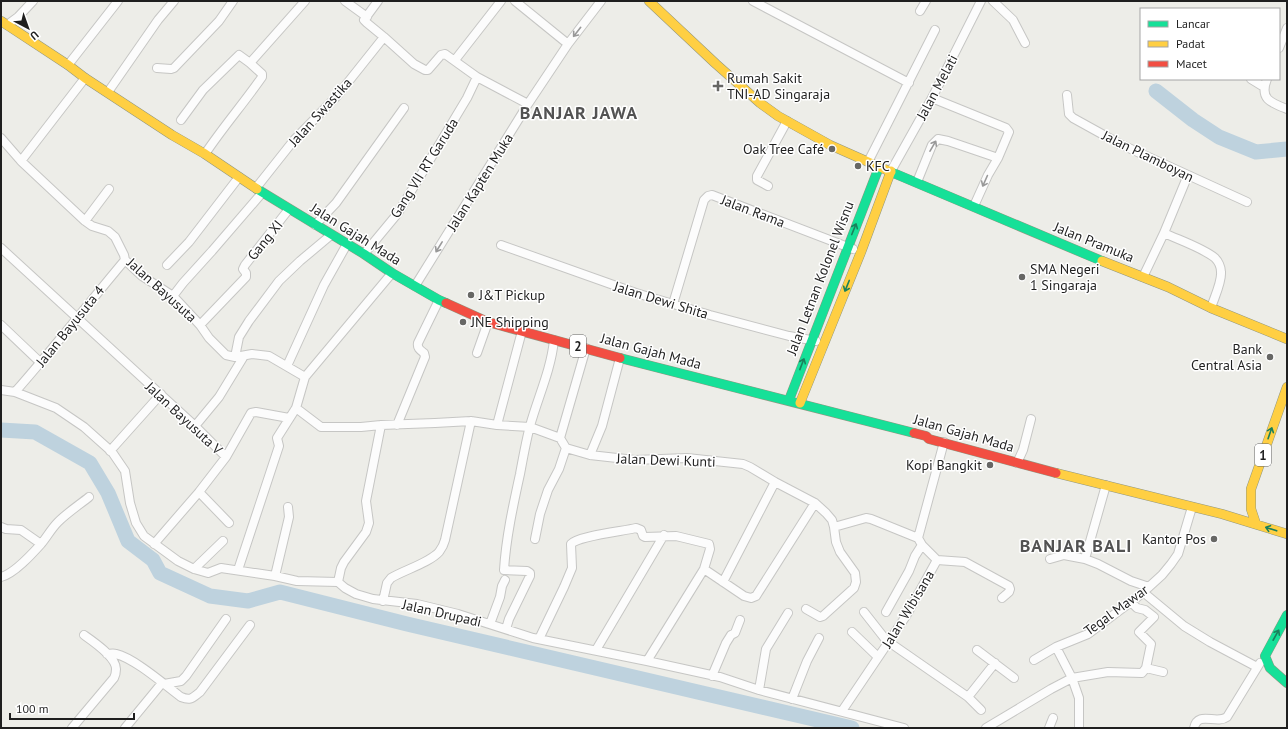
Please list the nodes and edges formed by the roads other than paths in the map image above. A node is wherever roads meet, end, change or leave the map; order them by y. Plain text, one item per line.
1 (32, 1) edge
2 (118, 1) edge
3 (174, 1) edge
4 (233, 1) edge
5 (305, 1) edge
6 (345, 1) edge
7 (378, 1) edge
8 (501, 1) edge
9 (515, 1) edge
10 (601, 1) edge
11 (649, 1) edge
12 (753, 1) edge
13 (926, 1) edge
14 (981, 1) edge
15 (993, 1) edge
16 (920, 11) dead end
17 (365, 18) junction
18 (4, 23) edge
19 (1287, 28) edge
20 (935, 30) dead end
21 (384, 37) junction
22 (1026, 43) dead end
23 (568, 44) junction
24 (1280, 46) edge
25 (455, 60) junction
26 (250, 63) junction
27 (68, 65) junction
28 (157, 68) dead end
29 (477, 77) junction
30 (85, 78) junction
31 (1254, 80) edge
32 (909, 83) junction
33 (1265, 83) edge
34 (108, 92) junction
35 (1067, 95) dead end
36 (932, 98) junction
37 (528, 104) junction
38 (404, 108) dead end
39 (1287, 109) edge
40 (181, 120) dead end
41 (787, 121) junction
42 (1, 138) edge
43 (205, 154) junction
44 (998, 158) junction
45 (21, 161) junction
46 (868, 162) junction
47 (879, 167) junction
48 (891, 171) junction
49 (1188, 175) junction
50 (240, 177) junction
51 (917, 182) junction
52 (768, 186) dead end
53 (110, 189) dead end
54 (259, 191) junction
55 (1247, 202) dead end
56 (974, 206) junction
57 (289, 209) junction
58 (85, 221) junction
59 (315, 225) junction
60 (1164, 233) junction
61 (331, 235) junction
62 (347, 244) junction
63 (501, 245) dead end
64 (847, 247) junction
65 (1, 248) edge
66 (861, 252) junction
67 (364, 254) junction
68 (125, 260) junction
69 (167, 265) dead end
70 (392, 273) junction
71 (1143, 277) junction
72 (415, 286) junction
73 (173, 296) junction
74 (439, 300) junction
75 (673, 304) junction
76 (1211, 308) junction
77 (76, 318) junction
78 (488, 322) junction
79 (1, 325) edge
80 (200, 325) junction
81 (522, 331) junction
82 (1287, 339) edge
83 (554, 340) junction
84 (811, 340) junction
85 (824, 343) junction
86 (586, 348) junction
87 (477, 352) dead end
88 (240, 356) junction
89 (620, 358) junction
90 (41, 363) junction
91 (287, 366) junction
92 (305, 377) junction
93 (1287, 387) edge
94 (1, 390) edge
95 (14, 392) junction
96 (160, 394) junction
97 (789, 400) junction
98 (800, 403) junction
99 (296, 408) junction
100 (1283, 410) edge
101 (289, 418) junction
102 (1031, 420) dead end
103 (471, 421) junction
104 (381, 425) junction
105 (397, 425) junction
106 (497, 425) junction
107 (195, 426) junction
108 (530, 427) junction
109 (560, 438) junction
110 (944, 442) junction
111 (566, 448) junction
112 (110, 451) junction
113 (590, 455) junction
114 (226, 457) junction
115 (1017, 463) junction
116 (775, 482) junction
117 (1106, 485) junction
118 (1251, 489) junction
119 (199, 492) junction
120 (89, 497) dead end
121 (815, 503) junction
122 (1242, 503) dead end
123 (288, 507) dead end
124 (1192, 507) junction
125 (1234, 510) dead end
126 (1222, 514) junction
127 (229, 522) dead end
128 (1256, 524) junction
129 (1, 526) edge
130 (834, 527) junction
131 (1287, 534) edge
132 (664, 535) junction
133 (535, 539) dead end
134 (223, 541) dead end
135 (920, 541) junction
136 (41, 544) junction
137 (154, 544) junction
138 (1085, 559) junction
139 (937, 560) junction
140 (1050, 560) dead end
141 (27, 567) dead end
142 (704, 568) junction
143 (194, 569) junction
144 (238, 570) junction
145 (275, 576) junction
146 (1, 577) edge
147 (505, 580) dead end
148 (1, 582) edge
149 (338, 582) junction
150 (723, 582) junction
151 (1146, 589) junction
152 (1002, 598) dead end
153 (383, 601) junction
154 (1131, 602) junction
155 (806, 609) dead end
156 (864, 612) dead end
157 (886, 612) dead end
158 (788, 613) dead end
159 (1287, 615) edge
160 (226, 619) dead end
161 (740, 620) dead end
162 (490, 624) junction
163 (250, 625) dead end
164 (506, 629) junction
165 (852, 632) dead end
166 (84, 635) dead end
167 (819, 638) dead end
168 (539, 639) junction
169 (890, 642) junction
170 (1056, 647) junction
171 (596, 650) junction
172 (977, 650) dead end
173 (107, 654) junction
174 (1265, 656) junction
175 (878, 657) junction
176 (1034, 660) dead end
177 (647, 661) junction
178 (995, 664) junction
179 (1257, 667) junction
180 (1146, 668) junction
181 (1163, 672) dead end
182 (712, 676) junction
183 (1014, 678) dead end
184 (1072, 678) junction
185 (1287, 682) edge
186 (163, 683) junction
187 (758, 690) junction
188 (968, 697) junction
189 (792, 699) junction
190 (981, 710) dead end
191 (842, 711) junction
192 (1052, 718) dead end
193 (72, 728) edge
194 (125, 728) edge
195 (904, 728) edge
196 (986, 728) edge
197 (1049, 728) edge
198 (1079, 728) edge
199 (1194, 728) edge

1 - 18 street
2 - 27 street
3 - 34 street
4 - 28 street
5 - 26 street
6 - 17 street
7 - 17 street
8 - 25 street
9 - 23 street
10 -> 23 street, Jalan Kapten Muka
11 - 41 main road, Jalan Pramuka
12 - 32 street
13 - 16 street
14 - 36 street, Jalan Melati
15 - 22 street
17 - 21 street
18 - 27 main road, Jalan Gajah Mada / 2
19 - 24 street
20 - 32 street
21 - 25 street
21 - 54 street, Jalan Swastika
23 - 37 street, Jalan Kapten Muka
25 - 29 street
26 - 40 street
26 - 43 street
27 - 30 main road, Jalan Gajah Mada / 2
29 - 37 street
29 - 67 street, Gang VII RT Garuda
30 - 34 main road, Jalan Gajah Mada / 2
30 - 45 street
31 - 33 street
32 - 46 street
33 - 39 street
34 - 43 main road, Jalan Gajah Mada / 2
35 - 49 street, Jalan Plamboyan
36 - 44 street
36 - 48 street, Jalan Melati
37 -> 72 street, Jalan Kapten Muka
38 - 59 street
41 - 46 main road, Jalan Pramuka
41 - 52 street
42 - 45 street, Jalan Bayusuta
43 - 50 main road, Jalan Gajah Mada / 2
51 -> 44 street
44 -> 56 street
45 - 58 street, Jalan Bayusuta
46 - 47 main road, Jalan Pramuka
47 - 48 main road, Jalan Pramuka
64 -> 47 main road, Jalan Letnan Kolonel Wisnu
48 - 51 main road, Jalan Pramuka
48 - 66 main road, Jalan Letnan Kolonel Wisnu
49 - 55 street, Jalan Plamboyan
49 - 60 street
50 - 54 main road, Jalan Gajah Mada / 2
50 - 69 street
51 - 56 main road, Jalan Pramuka
53 - 58 street
54 - 57 main road, Jalan Gajah Mada / 2
54 - 73 street, Jalan Swastika
56 - 71 main road, Jalan Pramuka
57 - 59 main road, Jalan Gajah Mada / 2
57 - 80 street, Gang XI
58 - 68 street, Jalan Bayusuta
59 - 61 main road, Jalan Gajah Mada / 2
60 - 71 street
60 - 76 street
61 - 62 main road, Jalan Gajah Mada / 2
61 - 88 street
62 - 67 main road, Jalan Gajah Mada / 2
62 - 91 street
63 - 75 street, Jalan Dewi Shita
64 - 66 street, Jalan Rama
64 - 75 street, Jalan Rama
64 - 84 main road, Jalan Letnan Kolonel Wisnu
65 - 77 street, Jalan Bayusuta V
66 -> 85 main road, Jalan Letnan Kolonel Wisnu
67 - 70 main road, Jalan Gajah Mada / 2
68 - 73 street, Jalan Bayusuta
68 - 77 street, Jalan Bayusuta 4
70 - 72 main road, Jalan Gajah Mada / 2
70 - 92 street
71 - 76 main road, Jalan Pramuka
72 - 74 main road, Jalan Gajah Mada / 2
73 - 80 street, Jalan Bayusuta
74 - 78 main road, Jalan Gajah Mada / 2
74 - 105 street
75 - 84 street, Jalan Dewi Shita
76 - 82 main road, Jalan Pramuka
77 - 90 street, Jalan Bayusuta 4
77 - 96 street, Jalan Bayusuta V
78 - 81 main road, Jalan Gajah Mada / 2
78 - 87 street
79 - 90 street
80 - 88 street, Jalan Bayusuta
81 - 83 main road, Jalan Gajah Mada / 2
81 - 106 street
83 - 86 main road, Jalan Gajah Mada / 2
83 - 108 street
84 - 85 street, Jalan Dewi Shita
97 -> 84 main road, Jalan Letnan Kolonel Wisnu
85 - 98 main road, Jalan Letnan Kolonel Wisnu
86 - 89 main road, Jalan Gajah Mada / 2
86 - 109 street
88 - 91 street, Jalan Bayusuta
88 - 107 street
89 - 97 main road, Jalan Gajah Mada / 2
89 - 113 street
90 - 95 street, Jalan Bayusuta 4
91 - 92 street, Jalan Bayusuta
92 - 99 street
93 - 100 main road, 1
94 - 95 street
95 - 112 street
96 - 107 street, Jalan Bayusuta V
96 - 112 street
97 - 98 main road, Jalan Gajah Mada / 2
98 - 110 main road, Jalan Gajah Mada / 2
99 - 101 street
99 - 104 street
118 -> 100 main road, 1
101 - 114 street
101 - 144 street
102 - 115 street
103 - 105 street
103 - 106 street
103 - 153 street
104 - 105 street
104 - 149 street
106 - 108 street
107 - 114 street, Jalan Bayusuta V
108 - 109 street
108 - 164 street
109 - 111 street
110 - 115 main road, Jalan Gajah Mada / 2
110 - 135 street
111 - 113 street, Jalan Dewi Kunti
111 - 133 street
112 - 137 street
113 - 116 street, Jalan Dewi Kunti
114 - 119 street, Jalan Bayusuta V
115 - 117 main road, Jalan Gajah Mada / 2
116 - 121 street, Jalan Dewi Kunti
116 - 150 street
117 - 124 main road, Jalan Gajah Mada / 2
117 - 138 street
118 - 122 main road
118 - 128 main road, 1
119 - 127 street
119 - 137 street, Jalan Bayusuta V
120 - 136 street
121 - 130 street, Jalan Dewi Kunti
121 - 150 street
123 - 145 street
124 - 126 main road, Jalan Gajah Mada / 2
124 - 151 street, Tegal Mawar
125 - 126 main road
126 - 128 main road, 2
131 -> 128 main road
129 - 136 street
130 - 135 street
130 - 155 street
132 - 142 street
132 - 168 street
132 - 171 street
134 - 143 street
135 - 139 street, Jalan Wibisana
135 - 157 street
136 - 146 street
137 - 143 street
138 - 140 street
138 - 151 street
139 - 152 street
139 - 169 street, Jalan Wibisana
141 - 148 street
142 - 150 street
142 - 177 street
143 - 144 street
144 - 145 street
145 - 149 street
147 - 162 street
149 - 153 street, Jalan Drupadi
151 - 154 street, Tegal Mawar
151 - 179 street
153 - 162 street, Jalan Drupadi
154 - 170 street, Tegal Mawar
154 - 180 street
156 - 169 street
158 - 187 street
174 -> 159 main road
160 - 186 street
161 - 182 street
162 - 164 street, Jalan Drupadi
163 - 186 street
164 - 168 street, Jalan Drupadi
165 - 175 street
166 - 173 street
167 - 189 street
168 - 171 street, Jalan Drupadi
169 - 175 street, Jalan Wibisana
169 - 188 street
170 - 176 street, Tegal Mawar
170 - 184 street
171 - 177 street, Jalan Drupadi
172 - 178 street
173 - 186 street
173 - 193 street
174 - 179 street
174 - 185 main road
175 - 191 street, Jalan Wibisana
177 - 182 street, Jalan Drupadi
178 - 183 street
178 - 188 street
179 - 199 street
180 - 181 street
180 - 184 street
182 - 187 street, Jalan Drupadi
184 - 196 street
184 - 198 street
186 - 194 street
187 - 189 street, Jalan Drupadi
188 - 190 street
189 - 191 street, Jalan Drupadi
191 - 195 street
192 - 197 street

